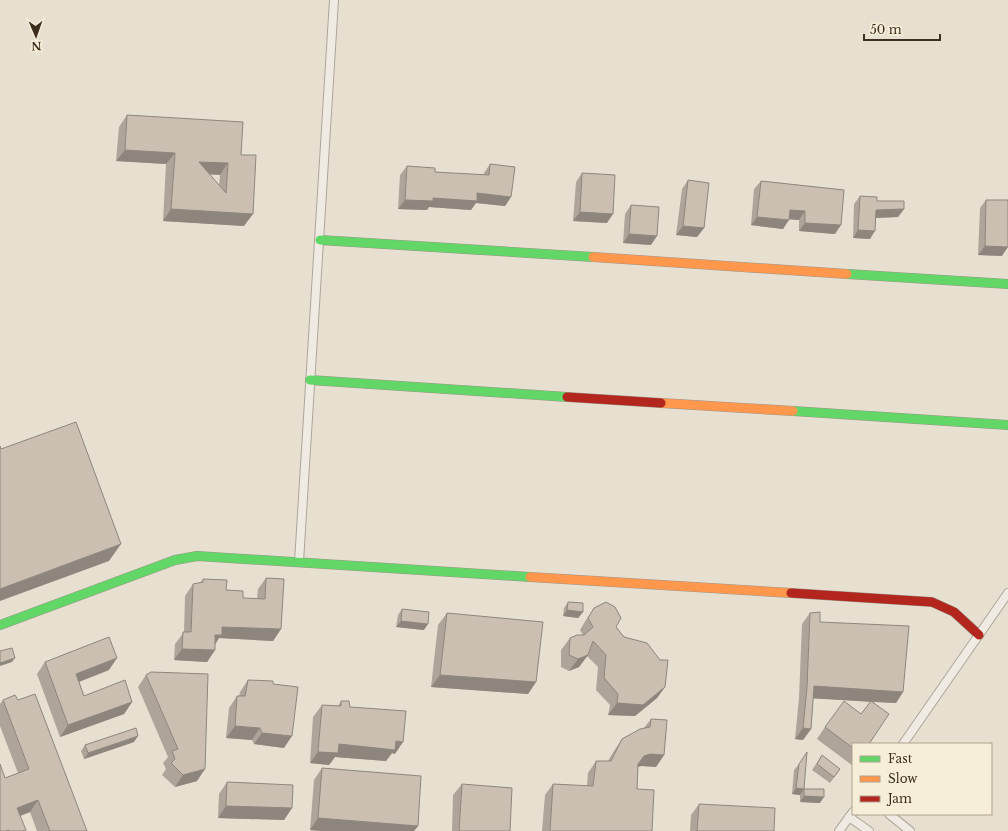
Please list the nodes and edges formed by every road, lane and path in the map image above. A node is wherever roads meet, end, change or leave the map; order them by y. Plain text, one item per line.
1 (334, 0) edge
2 (320, 240) junction
3 (1008, 284) edge
4 (310, 380) junction
5 (1008, 425) edge
6 (299, 562) junction
7 (1008, 593) edge
8 (0, 625) edge
9 (979, 635) junction
10 (904, 743) edge
11 (851, 814) edge
12 (852, 815) edge
13 (890, 815) edge
14 (839, 831) edge
15 (869, 831) edge
16 (910, 831) edge

1 - 2 street
2 - 3 street
2 - 4 street
4 - 5 street
4 - 6 street
6 - 8 street
6 - 9 street
7 - 9 street
9 - 10 street
11 - 14 street
12 - 15 street
13 - 16 street

